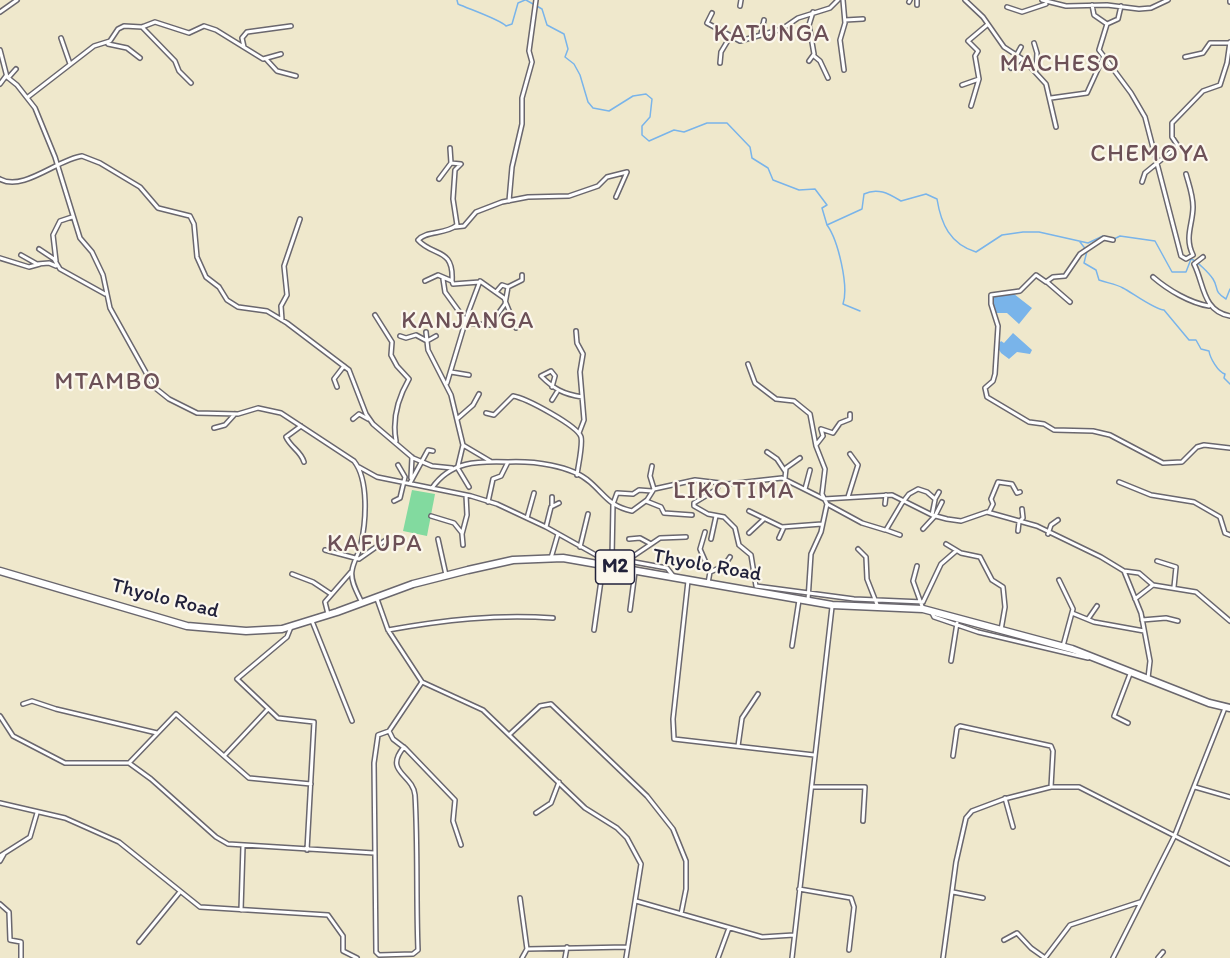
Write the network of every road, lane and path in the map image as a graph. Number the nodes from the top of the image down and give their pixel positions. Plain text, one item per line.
1 (17, 0) edge
2 (741, 0) edge
3 (838, 0) edge
4 (843, 0) edge
5 (917, 0) edge
6 (965, 0) edge
7 (1042, 0) edge
8 (1168, 0) edge
9 (536, 1) edge
10 (1048, 4) junction
11 (917, 5) dead end
12 (1092, 5) junction
13 (740, 6) dead end
14 (1121, 6) junction
15 (1007, 7) dead end
16 (0, 12) edge
17 (813, 12) junction
18 (712, 13) dead end
19 (863, 19) dead end
20 (764, 20) dead end
21 (845, 20) junction
22 (1107, 24) junction
23 (987, 25) junction
24 (291, 26) dead end
25 (142, 27) junction
26 (761, 34) junction
27 (730, 37) junction
28 (60, 38) dead end
29 (1034, 43) dead end
30 (1230, 43) edge
31 (102, 44) junction
32 (244, 47) junction
33 (1021, 47) dead end
34 (0, 50) edge
35 (281, 54) dead end
36 (814, 54) junction
37 (1016, 56) junction
38 (1185, 57) dead end
39 (140, 58) dead end
40 (1021, 58) junction
41 (1103, 58) junction
42 (266, 59) junction
43 (809, 61) dead end
44 (2, 63) edge
45 (720, 63) dead end
46 (70, 64) junction
47 (1011, 68) dead end
48 (16, 69) dead end
49 (844, 70) dead end
50 (1036, 72) junction
51 (296, 76) dead end
52 (7, 77) junction
53 (828, 78) dead end
54 (979, 80) junction
55 (190, 83) dead end
56 (0, 84) edge
57 (962, 85) dead end
58 (28, 98) junction
59 (1051, 98) junction
60 (971, 106) dead end
61 (1056, 128) dead end
62 (450, 148) dead end
63 (452, 163) junction
64 (1156, 164) junction
65 (57, 166) junction
66 (1186, 174) dead end
67 (0, 179) edge
68 (439, 179) dead end
69 (1142, 182) dead end
70 (8, 183) junction
71 (0, 186) edge
72 (616, 197) dead end
73 (509, 201) junction
74 (72, 217) junction
75 (300, 219) dead end
76 (455, 227) junction
77 (1113, 240) dead end
78 (39, 249) dead end
79 (21, 255) dead end
80 (1203, 257) dead end
81 (0, 258) edge
82 (56, 261) junction
83 (40, 264) junction
84 (58, 267) junction
85 (522, 275) dead end
86 (1153, 277) dead end
87 (443, 279) junction
88 (425, 281) dead end
89 (452, 281) junction
90 (480, 282) junction
91 (1047, 282) junction
92 (508, 287) junction
93 (496, 292) junction
94 (105, 294) junction
95 (506, 300) junction
96 (1070, 302) dead end
97 (1211, 306) junction
98 (375, 315) dead end
99 (1230, 316) edge
100 (282, 320) junction
101 (466, 322) junction
102 (516, 328) dead end
103 (576, 331) dead end
104 (426, 332) dead end
105 (400, 336) dead end
106 (436, 336) dead end
107 (427, 341) junction
108 (748, 364) dead end
109 (344, 366) junction
110 (452, 372) junction
111 (469, 375) dead end
112 (447, 383) junction
113 (337, 387) dead end
114 (552, 387) junction
115 (557, 392) junction
116 (479, 394) dead end
117 (582, 397) junction
118 (552, 400) dead end
119 (486, 413) dead end
120 (236, 414) junction
121 (850, 414) dead end
122 (353, 419) dead end
123 (369, 419) junction
124 (457, 419) junction
125 (301, 426) junction
126 (214, 428) dead end
127 (579, 433) junction
128 (396, 441) junction
129 (816, 445) junction
130 (463, 446) junction
131 (1230, 448) edge
132 (433, 451) dead end
133 (767, 452) dead end
134 (850, 454) dead end
135 (412, 457) junction
136 (800, 458) dead end
137 (490, 461) junction
138 (304, 462) dead end
139 (421, 462) junction
140 (508, 462) junction
141 (398, 465) dead end
142 (458, 466) junction
143 (652, 466) dead end
144 (359, 467) junction
145 (452, 468) junction
146 (810, 470) dead end
147 (785, 471) junction
148 (577, 475) junction
149 (411, 478) junction
150 (785, 478) junction
151 (1119, 482) dead end
152 (408, 483) junction
153 (719, 484) junction
154 (432, 488) junction
155 (469, 488) dead end
156 (805, 489) junction
157 (653, 490) junction
158 (939, 492) dead end
159 (1020, 492) dead end
160 (534, 493) dead end
161 (466, 495) junction
162 (886, 495) junction
163 (552, 497) dead end
164 (848, 497) junction
165 (824, 500) junction
166 (904, 500) junction
167 (935, 500) junction
168 (394, 501) dead end
169 (488, 501) junction
170 (646, 501) junction
171 (559, 503) dead end
172 (827, 504) junction
173 (885, 504) dead end
174 (614, 506) junction
175 (551, 507) junction
176 (1022, 509) dead end
177 (749, 511) dead end
178 (989, 512) junction
179 (588, 514) dead end
180 (692, 515) dead end
181 (431, 516) dead end
182 (716, 516) junction
183 (934, 516) junction
184 (526, 518) junction
185 (764, 519) junction
186 (1058, 520) dead end
187 (1021, 521) junction
188 (822, 524) junction
189 (546, 527) junction
190 (784, 527) junction
191 (923, 529) dead end
192 (886, 530) junction
193 (1018, 531) dead end
194 (705, 532) dead end
195 (462, 533) junction
196 (749, 533) dead end
197 (1048, 533) junction
198 (558, 534) junction
199 (900, 535) dead end
200 (1230, 535) edge
201 (686, 537) dead end
202 (779, 538) dead end
203 (438, 539) dead end
204 (629, 539) dead end
205 (711, 539) dead end
206 (386, 540) dead end
207 (651, 544) junction
208 (946, 544) dead end
209 (463, 545) dead end
210 (580, 547) junction
211 (858, 549) dead end
212 (325, 550) dead end
213 (584, 550) junction
214 (956, 551) junction
215 (730, 557) dead end
216 (551, 558) junction
217 (612, 558) junction
218 (357, 559) junction
219 (582, 561) junction
220 (626, 561) junction
221 (1156, 561) dead end
222 (603, 565) junction
223 (917, 567) dead end
224 (635, 570) junction
225 (0, 571) edge
226 (1124, 571) junction
227 (351, 572) junction
228 (710, 572) junction
229 (292, 574) dead end
230 (446, 576) junction
231 (674, 577) junction
232 (688, 579) junction
233 (1059, 580) dead end
234 (708, 583) junction
235 (1153, 585) junction
236 (1174, 587) junction
237 (770, 592) junction
238 (331, 594) junction
239 (796, 596) junction
240 (376, 597) junction
241 (808, 597) junction
242 (1135, 599) junction
243 (362, 603) junction
244 (876, 603) junction
245 (832, 605) junction
246 (923, 606) junction
247 (1097, 606) dead end
248 (630, 610) dead end
249 (1072, 612) junction
250 (329, 615) junction
251 (553, 618) dead end
252 (1088, 619) junction
253 (1142, 620) junction
254 (312, 621) junction
255 (957, 621) junction
256 (1179, 621) dead end
257 (1230, 621) edge
258 (291, 627) junction
259 (388, 630) junction
260 (594, 630) dead end
261 (1000, 630) junction
262 (1144, 632) junction
263 (792, 646) dead end
264 (1063, 646) junction
265 (1092, 656) junction
266 (951, 661) dead end
267 (1130, 672) junction
268 (1148, 679) junction
269 (422, 682) junction
270 (758, 694) dead end
271 (23, 704) dead end
272 (1227, 708) edge
273 (268, 709) junction
274 (0, 716) edge
275 (352, 721) dead end
276 (2, 722) edge
277 (1128, 723) dead end
278 (388, 731) junction
279 (157, 733) junction
280 (510, 734) junction
281 (738, 746) junction
282 (404, 747) junction
283 (814, 755) junction
284 (224, 756) junction
285 (953, 756) dead end
286 (129, 763) junction
287 (559, 782) junction
288 (311, 784) junction
289 (812, 786) junction
290 (1051, 787) junction
291 (1195, 787) junction
292 (1230, 797) edge
293 (1005, 798) junction
294 (0, 803) edge
295 (37, 812) junction
296 (536, 813) dead end
297 (863, 821) dead end
298 (1013, 827) dead end
299 (1174, 837) junction
300 (461, 845) dead end
301 (243, 846) junction
302 (307, 850) junction
303 (374, 853) junction
304 (2, 855) edge
305 (0, 861) edge
306 (1230, 864) edge
307 (799, 889) junction
308 (180, 892) junction
309 (953, 892) junction
310 (520, 898) dead end
311 (983, 898) dead end
312 (636, 901) junction
313 (1142, 902) junction
314 (0, 904) edge
315 (241, 910) junction
316 (681, 914) junction
317 (729, 928) junction
318 (794, 935) junction
319 (1004, 939) dead end
320 (139, 942) dead end
321 (567, 947) junction
322 (628, 947) junction
323 (527, 949) junction
324 (849, 950) dead end
325 (1163, 952) dead end
326 (377, 956) edge
327 (21, 958) edge
328 (357, 958) edge
329 (522, 958) edge
330 (565, 958) edge
331 (626, 958) edge
332 (718, 958) edge
333 (792, 958) edge
334 (943, 958) edge
335 (1045, 958) edge
336 (1113, 958) edge
337 (1158, 958) edge

1 - 16 street
2 - 13 street
3 - 17 street
4 - 21 street
5 - 11 street
6 - 23 street
7 - 10 street
8 - 14 street
9 - 73 street
10 - 12 street
10 - 15 street
12 - 14 street
12 - 22 street
14 - 22 street
17 - 26 street
17 - 36 street
18 - 27 street
19 - 21 street
20 - 26 street
21 - 49 street
22 - 41 street
23 - 37 street
23 - 54 street
24 - 32 street
25 - 31 street
25 - 32 street
25 - 55 street
26 - 27 street
27 - 45 street
28 - 46 street
29 - 50 street
30 - 38 street
30 - 64 street
31 - 39 street
31 - 46 street
32 - 42 street
33 - 37 street
34 - 44 street
35 - 42 street
36 - 43 street
36 - 53 street
37 - 40 street
40 - 47 street
40 - 50 street
41 - 59 street
41 - 64 street
42 - 51 street
44 - 52 street
46 - 58 street
48 - 52 street
50 - 59 street
52 - 56 street
52 - 58 street
54 - 57 street
54 - 60 street
58 - 65 street
59 - 61 street
62 - 63 street
63 - 68 street
63 - 76 street
64 - 66 street
64 - 69 street
65 - 70 street
65 - 74 street
65 - 100 street
67 - 70 street
70 - 71 street
72 - 73 street
73 - 76 street
74 - 82 street
74 - 94 street
75 - 100 street
76 - 89 street
77 - 91 street
78 - 82 street
79 - 83 street
80 - 97 street
81 - 83 street
82 - 84 street
83 - 84 street
84 - 94 street
85 - 92 street
86 - 97 street
87 - 88 street
87 - 89 street
87 - 101 street
89 - 90 street
90 - 93 street
90 - 101 street
91 - 96 street
91 - 131 street
92 - 93 street
92 - 95 street
93 - 95 street
94 - 120 street
95 - 101 street
95 - 102 street
97 - 99 street
98 - 128 street
100 - 109 street
101 - 110 street
103 - 117 street
104 - 107 street
105 - 107 street
106 - 107 street
107 - 112 street
108 - 129 street
109 - 113 street
109 - 123 street
110 - 111 street
110 - 112 street
112 - 124 street
114 - 114 street
114 - 115 street
115 - 117 street
115 - 118 street
116 - 124 street
117 - 127 street
119 - 127 street
120 - 125 street
120 - 126 street
121 - 129 street
122 - 123 street
123 - 128 street
124 - 130 street
125 - 138 street
125 - 144 street
127 - 148 street
128 - 135 street
129 - 165 street
130 - 137 street
130 - 142 street
132 - 139 street
133 - 147 street
134 - 164 street
135 - 139 street
135 - 149 street
136 - 147 street
137 - 140 street
137 - 142 street
139 - 145 street
139 - 149 street
140 - 148 street
140 - 169 street
141 - 152 street
142 - 145 street
142 - 155 street
143 - 157 street
144 - 152 street
144 - 218 street
145 - 154 street
146 - 156 street
147 - 150 street
148 - 174 street
149 - 152 street
150 - 153 street
150 - 156 street
151 - 200 street
152 - 154 street
152 - 168 street
153 - 157 street
153 - 182 street
154 - 161 street
156 - 165 street
157 - 170 street
157 - 174 street
158 - 167 street
159 - 178 street
160 - 184 street
161 - 169 street
161 - 195 street
162 - 164 street
162 - 166 street
162 - 173 street
163 - 175 street
164 - 165 street
165 - 172 street
166 - 167 street
166 - 183 street
166 - 192 street
167 - 183 street
167 - 183 street
169 - 184 street
170 - 174 street
170 - 180 street
171 - 175 street
172 - 188 street
172 - 192 street
174 - 217 street
175 - 189 street
176 - 187 street
177 - 185 street
178 - 183 street
178 - 187 street
179 - 210 street
181 - 195 street
182 - 205 street
182 - 237 street
183 - 191 street
184 - 189 street
185 - 190 street
185 - 196 street
186 - 197 street
187 - 193 street
187 - 197 street
188 - 190 street
188 - 241 street
189 - 198 street
190 - 202 street
192 - 199 street
194 - 228 street
195 - 209 street
197 - 226 street
198 - 210 street
198 - 216 street
201 - 207 street
203 - 230 street
204 - 207 street
206 - 218 street
207 - 220 street
208 - 214 street
210 - 213 street
211 - 244 street
212 - 218 street
213 - 217 street
213 - 219 street
214 - 246 street
214 - 261 street
215 - 228 street
216 - 219 highway, Thyolo Road / M2
216 - 230 highway, Thyolo Road / M2
217 - 220 street
218 - 227 street
219 - 222 highway, Thyolo Road / M2
220 - 231 street
221 - 236 street
222 - 224 highway, Thyolo Road / M2
222 - 260 street
223 - 246 street
224 - 231 highway, Thyolo Road / M2
224 - 248 street
225 - 258 highway, Thyolo Road / M2
226 - 235 street
226 - 242 street
227 - 238 street
227 - 243 street
228 - 234 street
229 - 238 street
230 - 240 highway, Thyolo Road / M2
231 - 232 highway, Thyolo Road / M2
232 - 234 highway, Thyolo Road / M2
232 - 281 street
233 - 249 street
234 - 237 highway, Thyolo Road / M2
235 - 236 street
235 - 242 street
236 - 257 street
237 - 239 highway, Thyolo Road / M2
238 - 250 street
239 - 241 highway, Thyolo Road / M2
239 - 263 street
240 - 243 highway, Thyolo Road / M2
240 - 259 street
241 - 244 street
241 - 245 highway, Thyolo Road / M2
242 - 253 street
243 - 250 highway, Thyolo Road / M2
244 - 245 highway, Thyolo Road / M2
244 - 246 highway, Thyolo Road / M2
245 - 283 street
246 - 255 highway, Thyolo Road / M2
247 - 252 street
249 - 252 street
249 - 264 street
250 - 254 highway, Thyolo Road / M2
251 - 259 street
252 - 262 street
253 - 256 street
253 - 262 street
254 - 258 highway, Thyolo Road / M2
254 - 275 street
255 - 261 highway, Thyolo Road / M2
255 - 265 street
255 - 266 street
258 - 273 street
259 - 269 street
261 - 264 highway, Thyolo Road / M2
262 - 268 street
264 - 265 highway, Thyolo Road / M2
265 - 267 highway, Thyolo Road / M2
267 - 268 highway, Thyolo Road / M2
267 - 277 street
268 - 272 highway, Thyolo Road / M2
269 - 278 street
269 - 280 street
270 - 281 street
271 - 279 street
272 - 291 street
273 - 284 street
273 - 288 street
274 - 276 street
276 - 286 street
278 - 282 street
278 - 303 street
279 - 284 street
279 - 286 street
280 - 287 street
280 - 316 street
281 - 283 street
282 - 300 street
282 - 326 street
283 - 289 street
284 - 288 street
285 - 290 street
286 - 301 street
287 - 296 street
287 - 312 street
288 - 302 street
289 - 297 street
289 - 307 street
290 - 293 street
290 - 299 street
291 - 292 street
291 - 299 street
293 - 298 street
293 - 309 street
294 - 295 street
295 - 304 street
295 - 308 street
299 - 306 street
299 - 313 street
301 - 302 street
301 - 315 street
302 - 303 street
303 - 326 street
304 - 305 street
307 - 318 street
307 - 324 street
308 - 315 street
308 - 320 street
309 - 311 street
309 - 334 street
310 - 323 street
312 - 316 street
312 - 322 street
313 - 335 street
313 - 336 street
314 - 327 street
315 - 328 street
316 - 317 street
317 - 318 street
317 - 332 street
318 - 333 street
319 - 335 street
321 - 322 street
321 - 323 street
321 - 330 street
322 - 331 street
323 - 329 street
325 - 337 street

